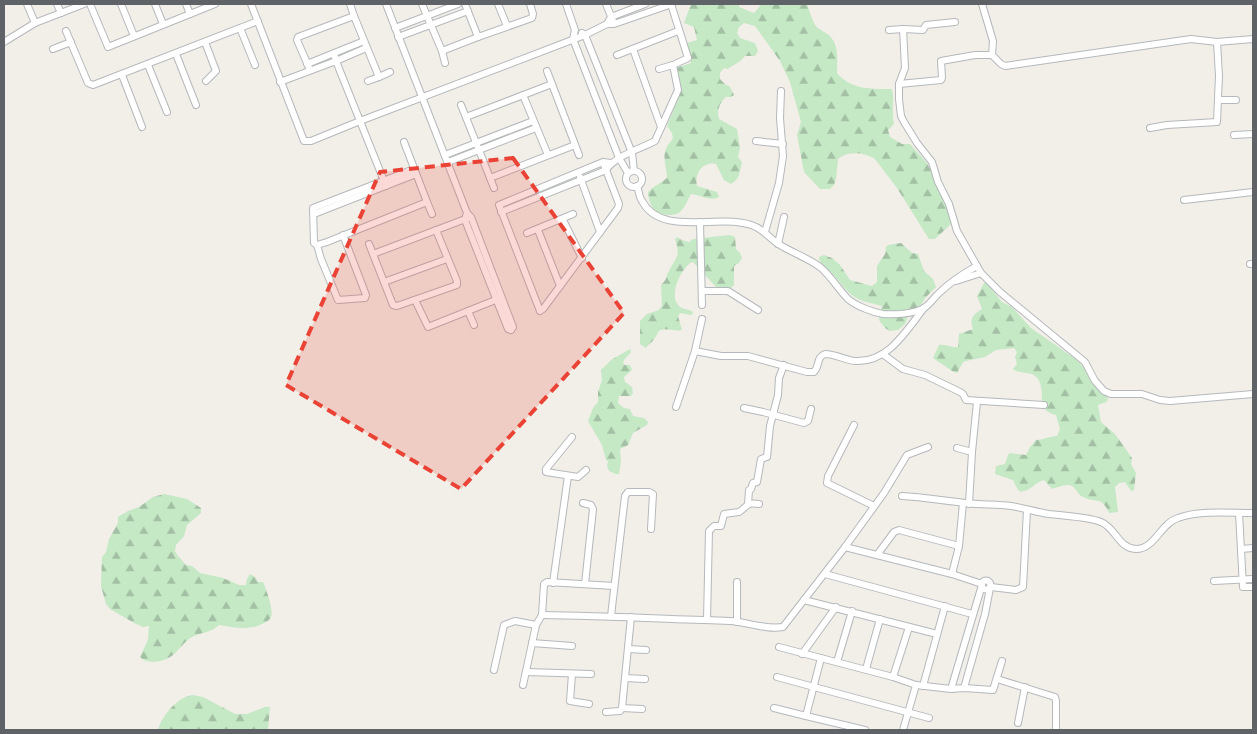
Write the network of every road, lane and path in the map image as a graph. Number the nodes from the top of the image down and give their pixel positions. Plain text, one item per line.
1 (27, 4) edge
2 (58, 4) edge
3 (84, 4) edge
4 (90, 4) edge
5 (121, 4) edge
6 (155, 4) edge
7 (186, 4) edge
8 (215, 4) edge
9 (252, 4) edge
10 (350, 4) edge
11 (386, 4) edge
12 (422, 4) edge
13 (458, 4) edge
14 (465, 4) edge
15 (498, 4) edge
16 (530, 4) edge
17 (566, 4) edge
18 (606, 4) edge
19 (645, 4) edge
20 (671, 4) edge
21 (982, 4) edge
22 (468, 11) junction
23 (61, 13) junction
24 (190, 14) junction
25 (354, 16) junction
26 (427, 16) junction
27 (611, 17) junction
28 (258, 21) junction
29 (955, 22) dead end
30 (35, 23) junction
31 (163, 24) junction
32 (611, 24) junction
33 (430, 25) junction
34 (507, 26) junction
35 (240, 28) junction
36 (395, 28) junction
37 (66, 30) dead end
38 (575, 30) junction
39 (889, 30) dead end
40 (903, 30) junction
41 (678, 31) junction
42 (585, 35) junction
43 (134, 36) junction
44 (398, 37) junction
45 (478, 37) junction
46 (573, 39) junction
47 (1253, 39) edge
48 (4, 42) edge
49 (71, 42) junction
50 (205, 42) junction
51 (1217, 42) junction
52 (365, 44) junction
53 (53, 49) dead end
54 (633, 49) junction
55 (442, 51) junction
56 (334, 53) junction
57 (176, 54) junction
58 (617, 55) dead end
59 (992, 55) junction
60 (336, 60) junction
61 (445, 63) dead end
62 (148, 65) junction
63 (255, 65) dead end
64 (673, 65) junction
65 (309, 67) junction
66 (659, 69) dead end
67 (547, 71) dead end
68 (390, 72) dead end
69 (122, 75) junction
70 (379, 77) junction
71 (206, 81) dead end
72 (368, 81) dead end
73 (280, 82) junction
74 (552, 84) junction
75 (899, 84) junction
76 (781, 91) dead end
77 (523, 94) junction
78 (421, 97) junction
79 (1218, 98) junction
80 (1236, 100) dead end
81 (196, 105) dead end
82 (461, 105) dead end
83 (167, 112) dead end
84 (466, 117) junction
85 (360, 121) junction
86 (533, 121) junction
87 (142, 127) dead end
88 (660, 127) junction
89 (536, 128) junction
90 (1150, 128) dead end
91 (1253, 134) edge
92 (1234, 135) dead end
93 (756, 141) dead end
94 (404, 142) dead end
95 (476, 143) junction
96 (783, 144) junction
97 (575, 145) junction
98 (479, 150) junction
99 (632, 153) junction
100 (444, 154) junction
101 (548, 155) junction
102 (579, 156) dead end
103 (619, 158) junction
104 (448, 162) junction
105 (603, 162) junction
106 (611, 163) junction
107 (606, 170) junction
108 (415, 171) junction
109 (631, 172) junction
110 (580, 176) junction
111 (490, 178) junction
112 (385, 183) junction
113 (637, 186) junction
114 (494, 188) dead end
115 (1253, 192) edge
116 (1184, 200) dead end
117 (427, 202) junction
118 (432, 214) dead end
119 (573, 214) dead end
120 (467, 216) junction
121 (784, 218) dead end
122 (563, 220) junction
123 (700, 222) junction
124 (436, 230) junction
125 (538, 230) junction
126 (600, 232) junction
127 (765, 232) junction
128 (527, 233) dead end
129 (343, 235) junction
130 (369, 244) dead end
131 (778, 244) junction
132 (317, 245) junction
133 (373, 254) junction
134 (447, 258) junction
135 (582, 258) junction
136 (977, 266) junction
137 (972, 272) junction
138 (981, 273) junction
139 (384, 282) junction
140 (560, 286) junction
141 (703, 291) junction
142 (415, 300) junction
143 (702, 305) dead end
144 (925, 308) junction
145 (758, 310) dead end
146 (468, 312) junction
147 (702, 319) dead end
148 (474, 325) dead end
149 (695, 351) junction
150 (884, 355) junction
151 (784, 365) junction
152 (1253, 394) edge
153 (977, 402) junction
154 (1044, 405) dead end
155 (676, 407) dead end
156 (744, 408) dead end
157 (811, 409) dead end
158 (774, 414) junction
159 (854, 425) dead end
160 (572, 437) dead end
161 (928, 447) dead end
162 (957, 448) dead end
163 (972, 452) junction
164 (586, 470) dead end
165 (568, 476) junction
166 (902, 496) dead end
167 (583, 503) dead end
168 (966, 503) junction
169 (748, 504) junction
170 (759, 504) dead end
171 (874, 506) junction
172 (1027, 510) junction
173 (1239, 513) junction
174 (1253, 513) edge
175 (651, 529) dead end
176 (959, 546) junction
177 (845, 547) junction
178 (1253, 548) edge
179 (1241, 549) junction
180 (877, 555) junction
181 (825, 574) junction
182 (952, 574) junction
183 (1243, 580) junction
184 (1253, 580) edge
185 (1214, 581) dead end
186 (553, 582) junction
187 (737, 582) dead end
188 (585, 584) junction
189 (982, 585) junction
190 (614, 586) junction
191 (990, 587) junction
192 (1253, 587) edge
193 (804, 600) junction
194 (945, 606) junction
195 (836, 607) junction
196 (852, 612) junction
197 (972, 614) junction
198 (542, 615) junction
199 (611, 616) junction
200 (631, 617) junction
201 (880, 619) junction
202 (707, 620) junction
203 (737, 622) junction
204 (536, 624) junction
205 (909, 626) junction
206 (936, 634) junction
207 (532, 643) junction
208 (572, 646) dead end
209 (779, 647) dead end
210 (628, 649) junction
211 (646, 650) dead end
212 (802, 654) junction
213 (821, 658) junction
214 (1002, 661) dead end
215 (837, 662) junction
216 (866, 669) junction
217 (494, 670) dead end
218 (526, 672) junction
219 (572, 674) junction
220 (592, 674) dead end
221 (777, 677) dead end
222 (893, 677) junction
223 (625, 678) junction
224 (645, 679) dead end
225 (997, 679) junction
226 (523, 685) dead end
227 (920, 685) junction
228 (813, 686) junction
229 (1026, 687) junction
230 (964, 688) junction
231 (951, 689) junction
232 (589, 704) dead end
233 (622, 708) junction
234 (642, 708) dead end
235 (774, 708) dead end
236 (606, 712) dead end
237 (908, 712) junction
238 (806, 716) junction
239 (929, 718) dead end
240 (1018, 723) dead end
241 (865, 730) edge
242 (903, 730) edge
243 (1056, 730) edge

1 - 30 street
2 - 23 street
3 - 23 street
4 - 43 street
5 - 43 street
6 - 31 street
7 - 24 street
8 - 24 street
9 - 28 street
10 - 25 street
11 - 36 street
12 - 26 street
13 - 26 street
14 - 22 street
15 - 34 street
16 - 34 street
17 - 38 street
18 - 27 street
19 - 27 street
20 - 32 street
20 - 41 street
21 - 59 street
22 - 33 street
22 - 45 street
23 - 30 street
24 - 31 street
25 - 52 street
25 - 65 street
26 - 33 street
26 - 36 street
27 - 32 street
28 - 35 street
28 - 73 street
29 - 40 street
30 - 48 street
31 - 43 street
32 - 42 street
33 - 44 street
33 - 55 street
34 - 45 street
35 - 50 street
35 - 63 street
36 - 44 street
37 - 49 street
38 - 42 street
38 - 46 street
39 - 40 street
40 - 75 street
41 - 54 street
41 - 64 street
42 - 46 street
42 - 99 street
44 - 78 street
45 - 55 street
46 - 78 street
46 - 103 street
47 - 51 street
49 - 53 street
49 - 69 street
50 - 57 street
50 - 71 street
51 - 59 street
51 - 79 street
52 - 56 street
52 - 60 street
52 - 70 street
54 - 58 street
54 - 88 street
55 - 61 street
56 - 60 street
56 - 65 street
57 - 62 street
57 - 81 street
59 - 75 street
60 - 65 street
60 - 85 street
62 - 69 street
62 - 83 street
64 - 66 street
64 - 88 street
65 - 73 street
67 - 74 street
68 - 70 street
69 - 87 street
70 - 72 street
73 - 85 street
74 - 77 street
74 - 97 street
75 - 136 street
76 - 96 street
77 - 84 street
77 - 86 street
78 - 85 street
78 - 100 street
79 - 80 street
79 - 90 street
82 - 84 street
84 - 95 street
85 - 112 street
86 - 89 street
86 - 95 street
88 - 99 street
89 - 98 street
89 - 101 street
91 - 92 street
93 - 96 street
94 - 108 street
95 - 98 street
95 - 100 street
96 - 127 street
97 - 101 street
97 - 102 street
98 - 104 street
98 - 111 street
99 - 103 street
99 - 109 street
100 - 104 street
101 - 111 street
103 - 106 street
103 - 109 street
104 - 120 street
105 - 106 street
105 - 107 street
105 - 110 street
106 - 107 street
107 - 110 street
107 - 126 street
108 - 112 street
108 - 117 street
109 - 113 street
109 - 113 street
110 - 126 street
110 - 140 street
111 - 114 street
112 - 132 street
113 - 123 street
115 - 116 street
117 - 118 street
117 - 129 street
119 - 122 street
120 - 124 street
120 - 146 street
121 - 131 street
122 - 125 street
122 - 135 street
123 - 127 street
123 - 141 street
124 - 133 street
124 - 134 street
125 - 128 street
125 - 140 street
126 - 135 street
127 - 131 street
129 - 132 street
129 - 132 street
130 - 133 street
131 - 144 street
133 - 139 street
134 - 139 street
134 - 142 street
135 - 140 street
136 - 137 street
136 - 138 street
137 - 138 street
137 - 144 street
138 - 152 street
139 - 142 street
141 - 143 street
141 - 145 street
142 - 146 street
144 - 150 street
146 - 148 street
147 - 149 street
149 - 151 street
149 - 155 street
150 - 151 street
150 - 153 street
151 - 158 street
153 - 154 street
153 - 163 street
156 - 158 street
157 - 158 street
158 - 169 street
159 - 171 street
160 - 165 street
161 - 171 street
162 - 163 street
163 - 168 street
164 - 165 street
165 - 186 street
166 - 168 street
167 - 188 street
168 - 172 street
168 - 176 street
169 - 170 street
169 - 202 street
171 - 177 street
172 - 173 street
172 - 191 street
173 - 174 street
173 - 179 street
175 - 190 street
176 - 180 street
176 - 182 street
177 - 180 street
177 - 181 street
178 - 179 street
179 - 183 street
180 - 182 street
181 - 193 street
181 - 194 street
182 - 189 street
183 - 184 street
183 - 185 street
183 - 192 street
186 - 188 street
186 - 198 street
187 - 203 street
188 - 190 street
189 - 191 street
189 - 197 street
190 - 199 street
191 - 230 street
193 - 195 street
193 - 203 street
194 - 197 street
194 - 206 street
195 - 196 street
195 - 212 street
196 - 201 street
196 - 215 street
197 - 231 street
198 - 199 street
198 - 204 street
199 - 200 street
200 - 202 street
200 - 210 street
201 - 205 street
201 - 216 street
202 - 203 street
204 - 207 street
204 - 217 street
205 - 206 street
205 - 222 street
206 - 227 street
207 - 208 street
207 - 218 street
209 - 212 street
210 - 211 street
210 - 223 street
212 - 213 street
213 - 215 street
213 - 228 street
214 - 225 street
215 - 216 street
216 - 222 street
218 - 219 street
218 - 226 street
219 - 220 street
219 - 232 street
221 - 228 street
222 - 227 street
223 - 224 street
223 - 233 street
225 - 229 street
225 - 230 street
227 - 231 street
227 - 237 street
228 - 237 street
228 - 238 street
229 - 240 street
229 - 243 street
230 - 231 street
233 - 234 street
233 - 236 street
235 - 238 street
237 - 239 street
237 - 242 street
238 - 241 street

